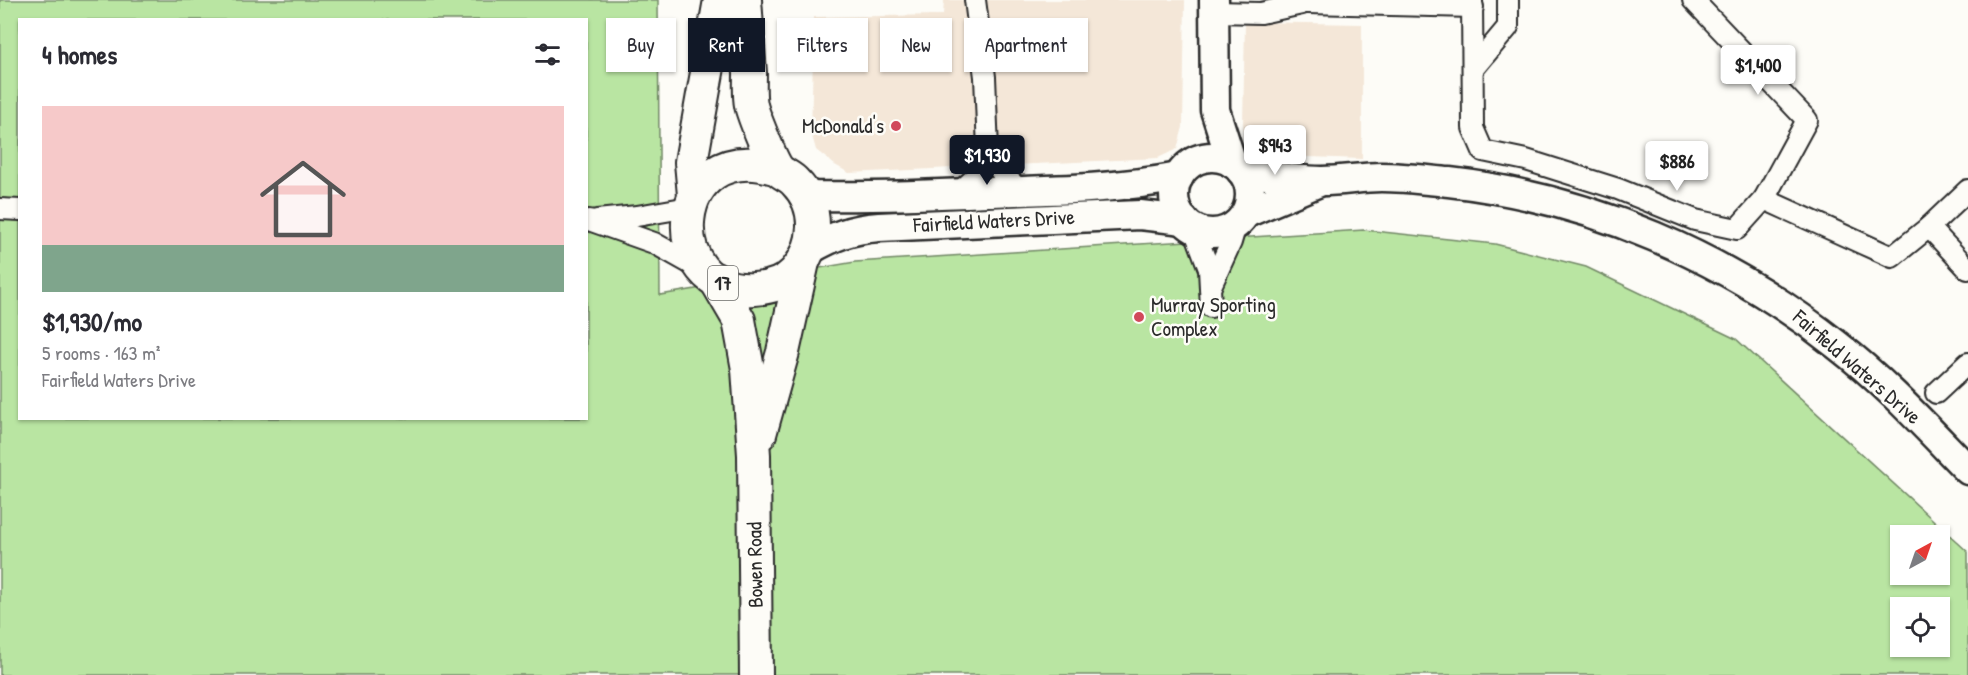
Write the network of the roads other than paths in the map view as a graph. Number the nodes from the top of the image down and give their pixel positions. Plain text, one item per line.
1 (720, 0) edge
2 (746, 0) edge
3 (975, 0) edge
4 (1286, 0) edge
5 (1508, 0) edge
6 (1694, 0) edge
7 (1308, 3) junction
8 (1472, 3) edge
9 (1214, 6) edge
10 (1473, 69) junction
11 (1215, 110) junction
12 (988, 150) junction
13 (1237, 167) junction
14 (778, 169) junction
15 (1187, 169) junction
16 (1321, 182) junction
17 (1968, 190) edge
18 (1023, 192) junction
19 (957, 194) junction
20 (806, 196) junction
21 (1764, 199) junction
22 (692, 201) junction
23 (0, 209) edge
24 (18, 210) edge
25 (1241, 219) junction
26 (588, 220) edge
27 (1189, 224) junction
28 (1929, 227) junction
29 (806, 256) junction
30 (1968, 269) edge
31 (710, 275) junction
32 (1211, 286) junction
33 (1211, 307) dead end
34 (1968, 363) edge
35 (1936, 393) dead end
36 (754, 456) junction
37 (1968, 470) edge
38 (756, 675) edge

1 - 22 main road, Bowen Road / 17
2 - 14 main road
3 - 12 street
4 - 7 street
5 - 10 street
6 - 21 street
7 - 8 street
7 - 9 street
8 - 10 street
9 - 11 street
10 - 21 street
11 - 13 street
11 - 15 street
12 - 18 street
12 - 19 street
13 - 15 street
13 - 16 street, Fairfield Waters Drive
13 - 25 street
14 - 20 main road
14 - 22 main road
15 - 18 street, Fairfield Waters Drive
15 - 27 street
16 - 25 street, Fairfield Waters Drive
16 - 37 street, Fairfield Waters Drive
17 - 28 street
18 - 19 street, Fairfield Waters Drive
19 - 20 street, Fairfield Waters Drive
20 - 29 main road, Bowen Road / 17
21 - 28 street
22 - 26 street
22 - 31 main road, Bowen Road / 17
23 - 24 street
25 - 27 street
25 - 32 street
26 - 31 street
27 - 29 street, Fairfield Waters Drive
27 - 32 street
28 - 30 street
29 - 31 main road, 17
29 - 36 main road, Bowen Road / 17
31 - 36 main road, Bowen Road / 17
32 - 33 street
34 - 35 street
36 - 38 main road, Bowen Road / 17

